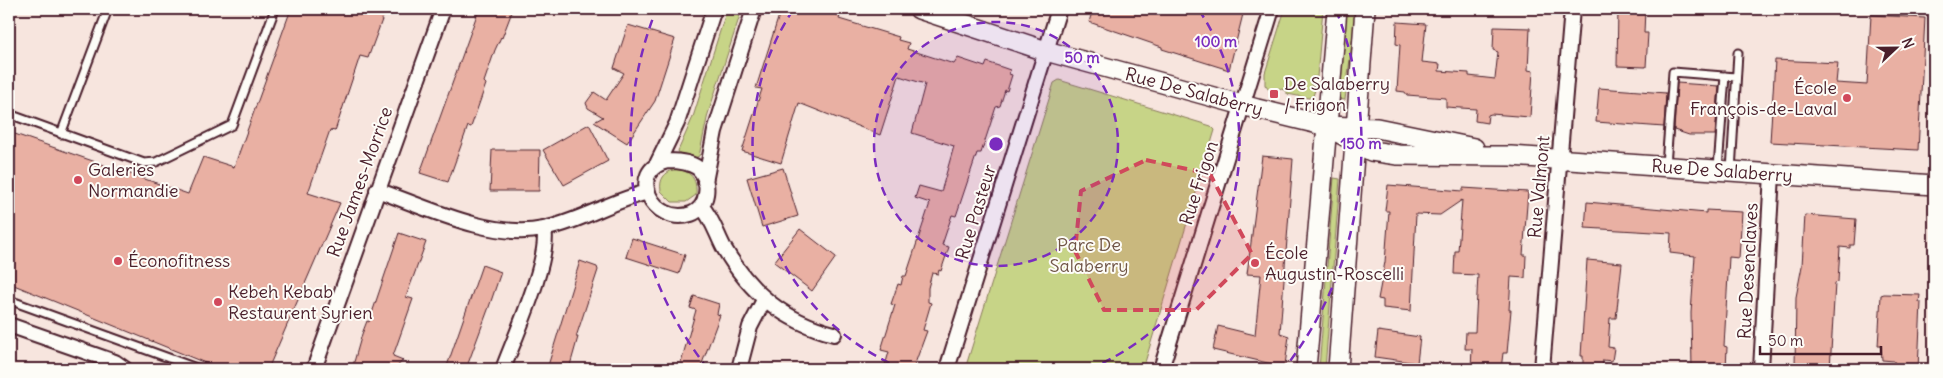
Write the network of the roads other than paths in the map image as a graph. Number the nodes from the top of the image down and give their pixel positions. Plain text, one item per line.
1 (108, 9) edge
2 (275, 9) edge
3 (443, 9) edge
4 (714, 9) edge
5 (754, 9) edge
6 (919, 9) edge
7 (1059, 9) edge
8 (1272, 9) edge
9 (1337, 9) edge
10 (1364, 9) edge
11 (1572, 9) edge
12 (1046, 51) junction
13 (1738, 53) dead end
14 (1725, 76) junction
15 (1736, 77) junction
16 (1243, 105) junction
17 (9, 114) edge
18 (1327, 126) junction
19 (61, 134) junction
20 (1355, 134) junction
21 (1559, 160) junction
22 (657, 164) junction
23 (1666, 168) junction
24 (1724, 171) junction
25 (1772, 174) junction
26 (705, 182) junction
27 (1934, 185) edge
28 (377, 190) junction
29 (648, 192) junction
30 (702, 207) junction
31 (544, 229) junction
32 (9, 300) edge
33 (764, 300) junction
34 (9, 324) edge
35 (834, 334) dead end
36 (125, 369) edge
37 (199, 369) edge
38 (314, 369) edge
39 (503, 369) edge
40 (739, 369) edge
41 (947, 369) edge
42 (1161, 369) edge
43 (1306, 369) edge
44 (1338, 369) edge
45 (1542, 369) edge
46 (1761, 369) edge

1 - 19 lane
2 - 19 lane
3 - 28 street, Rue James-Morrice
4 - 22 street
5 - 26 street
6 - 12 main road, Rue De Salaberry
7 - 12 street, Rue Pasteur
8 - 16 street, Rue Frigon
9 - 18 main road
10 - 20 main road
11 - 21 street, Rue Valmont
12 - 16 main road, Rue De Salaberry
12 - 41 street, Rue Pasteur
13 - 15 lane
14 - 15 lane
14 - 23 lane
14 - 24 lane
15 - 24 lane
16 - 18 main road, Rue De Salaberry
16 - 42 street, Rue Frigon
17 - 19 lane
18 - 20 main road, Rue De Salaberry
18 - 43 main road
20 - 21 main road, Rue De Salaberry
20 - 44 main road
21 - 23 main road, Rue De Salaberry
21 - 45 street, Rue Valmont
22 - 26 street
22 - 29 street
23 - 24 main road, Rue De Salaberry
24 - 25 main road, Rue De Salaberry
25 - 27 main road, Rue De Salaberry
25 - 46 street, Rue Desenclaves
26 - 30 street
28 - 31 street
28 - 38 street, Rue James-Morrice
29 - 30 street
29 - 31 street
30 - 33 street
31 - 39 street
32 - 37 lane
33 - 35 street
33 - 40 street
34 - 36 street

